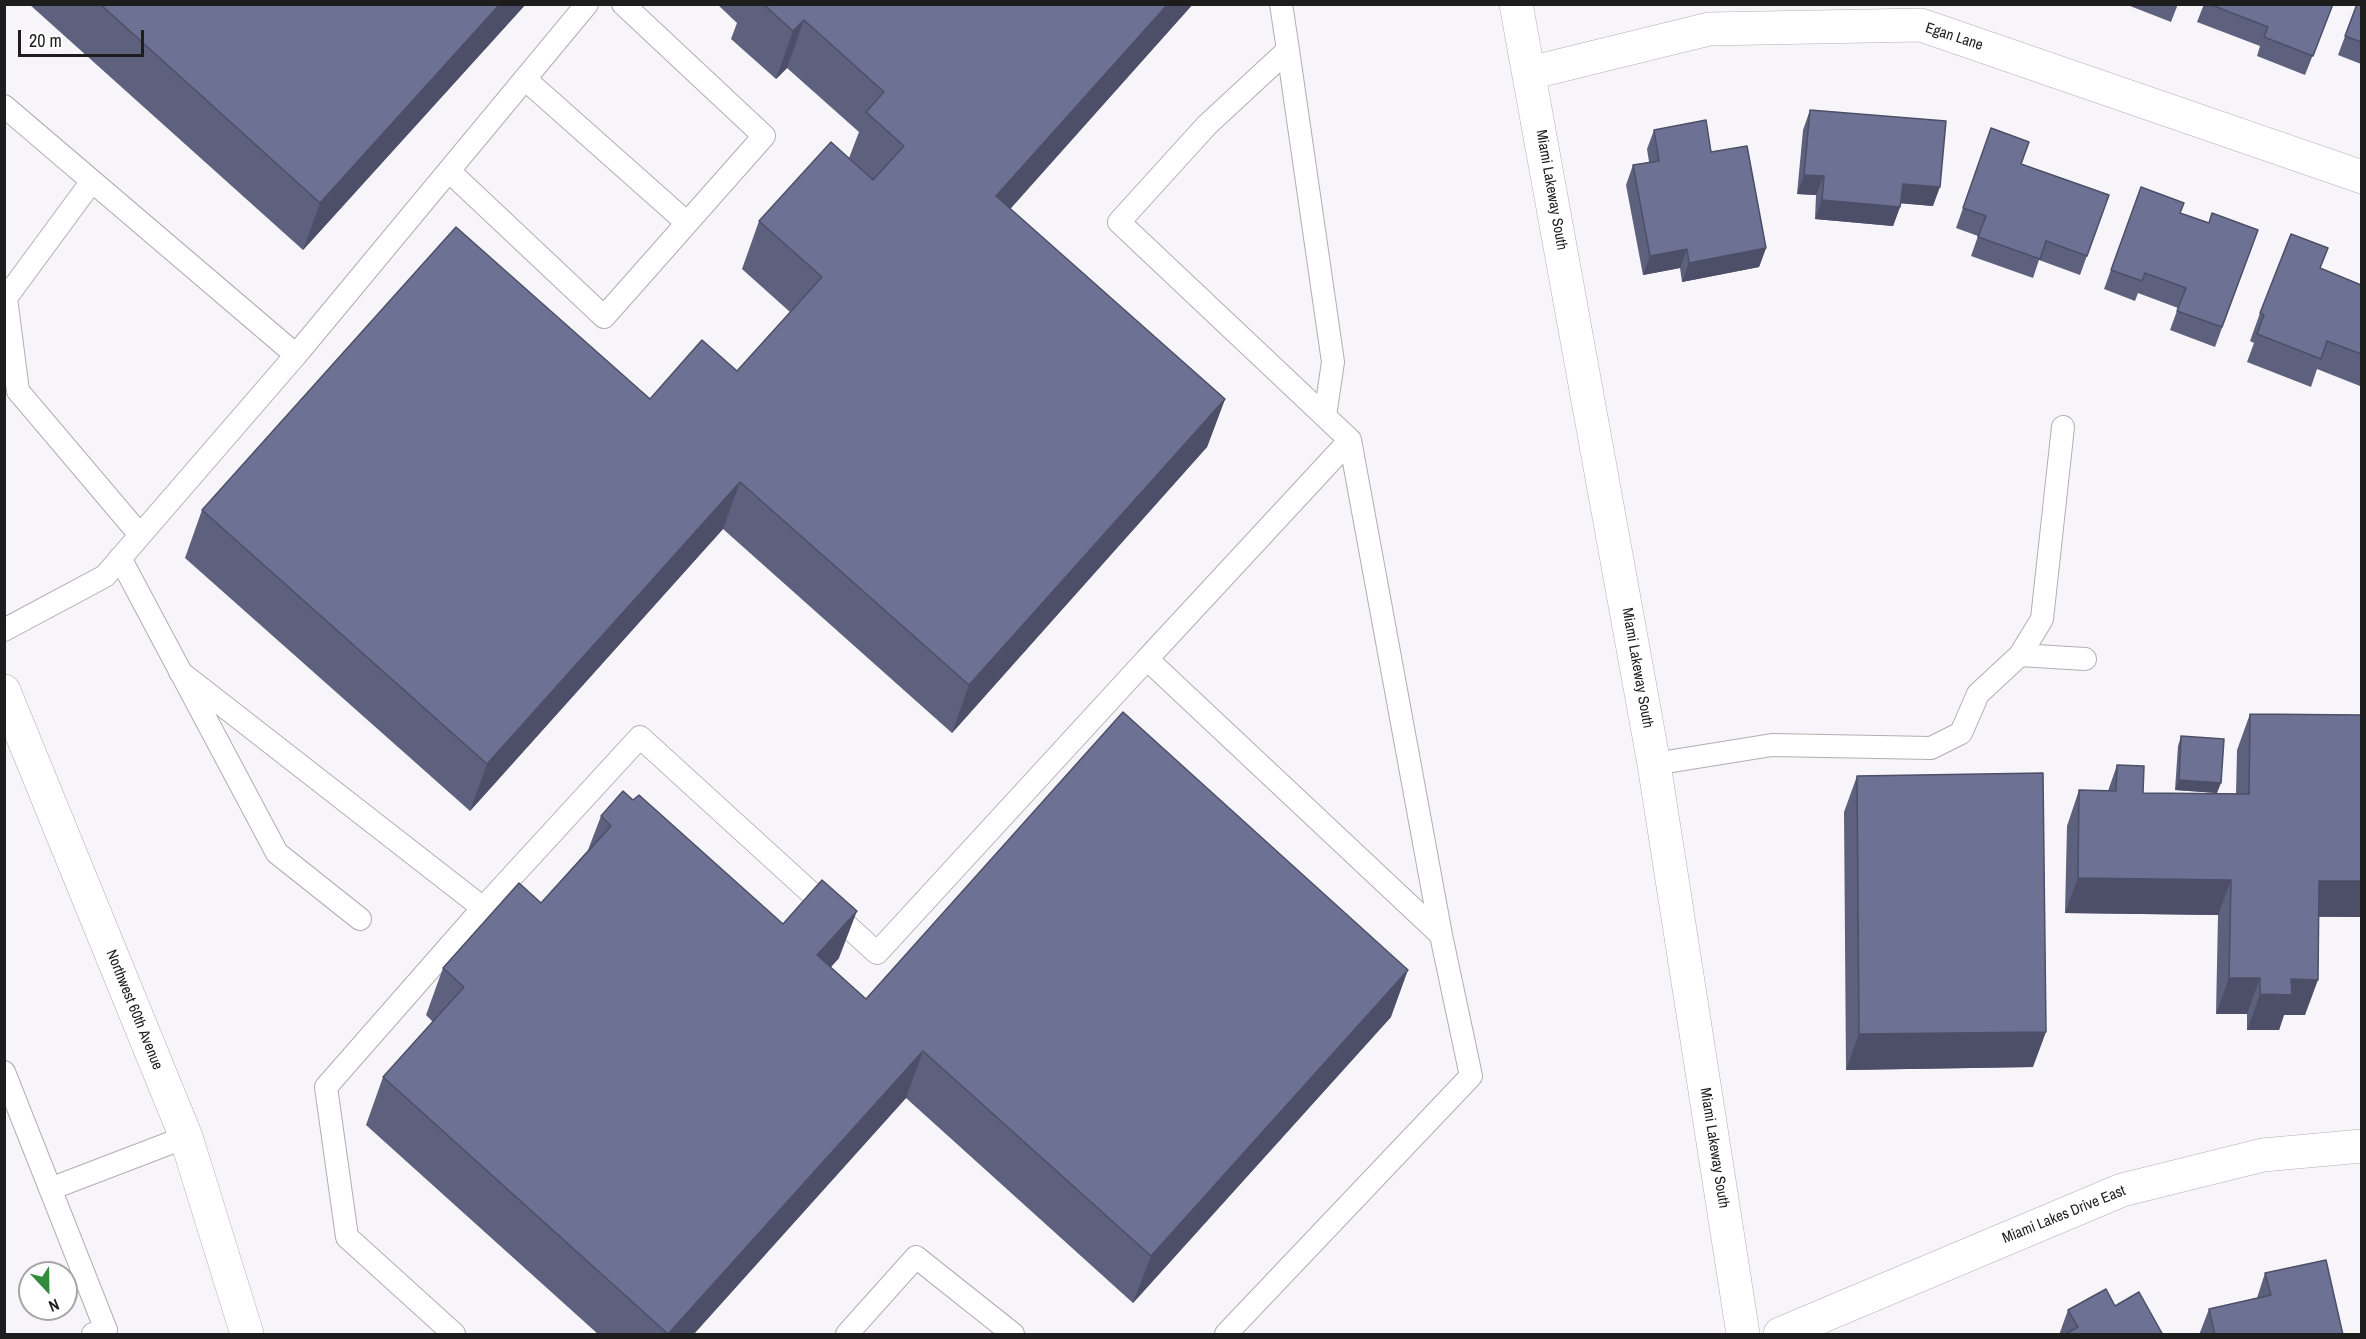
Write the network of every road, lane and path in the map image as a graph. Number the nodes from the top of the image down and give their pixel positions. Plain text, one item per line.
1 (587, 4) edge
2 (623, 4) edge
3 (1281, 4) edge
4 (1516, 4) edge
5 (1288, 50) junction
6 (1530, 74) junction
7 (525, 79) junction
8 (4, 106) edge
9 (449, 171) junction
10 (2361, 177) edge
11 (92, 181) junction
12 (686, 222) junction
13 (296, 355) junction
14 (1325, 416) junction
15 (2063, 427) dead end
16 (1350, 440) junction
17 (140, 536) junction
18 (120, 558) junction
19 (4, 630) edge
20 (2020, 655) junction
21 (1148, 659) junction
22 (2085, 659) dead end
23 (180, 672) junction
24 (4, 691) edge
25 (1654, 764) junction
26 (483, 908) junction
27 (360, 919) dead end
28 (1441, 935) junction
29 (4, 1072) edge
30 (186, 1137) junction
31 (2361, 1146) edge
32 (50, 1189) junction
33 (93, 1335) edge
34 (247, 1335) edge
35 (454, 1335) edge
36 (847, 1335) edge
37 (1013, 1335) edge
38 (1226, 1335) edge
39 (1743, 1335) edge
40 (1780, 1335) edge

1 - 7 lane
2 - 12 lane
3 - 5 lane
4 - 6 street, Miami Lakeway South
5 - 14 lane
5 - 14 lane
6 - 10 street, Egan Lane
6 - 25 street, Miami Lakeway South
7 - 9 lane
7 - 12 lane
8 - 11 lane
9 - 12 lane
9 - 13 lane
11 - 13 lane
11 - 17 lane
13 - 17 lane
14 - 16 lane
15 - 20 lane
16 - 21 lane
16 - 28 lane
17 - 18 lane
18 - 19 lane
18 - 23 lane
20 - 22 lane
20 - 25 lane
21 - 26 lane
21 - 28 lane
23 - 26 lane
23 - 27 lane
24 - 30 street, Northwest 60th Avenue
25 - 39 street, Miami Lakeway South
26 - 35 lane
28 - 38 lane
29 - 32 lane
30 - 32 lane
30 - 34 street, Northwest 60th Avenue
31 - 40 street, Miami Lakes Drive East
32 - 33 lane
36 - 37 lane

